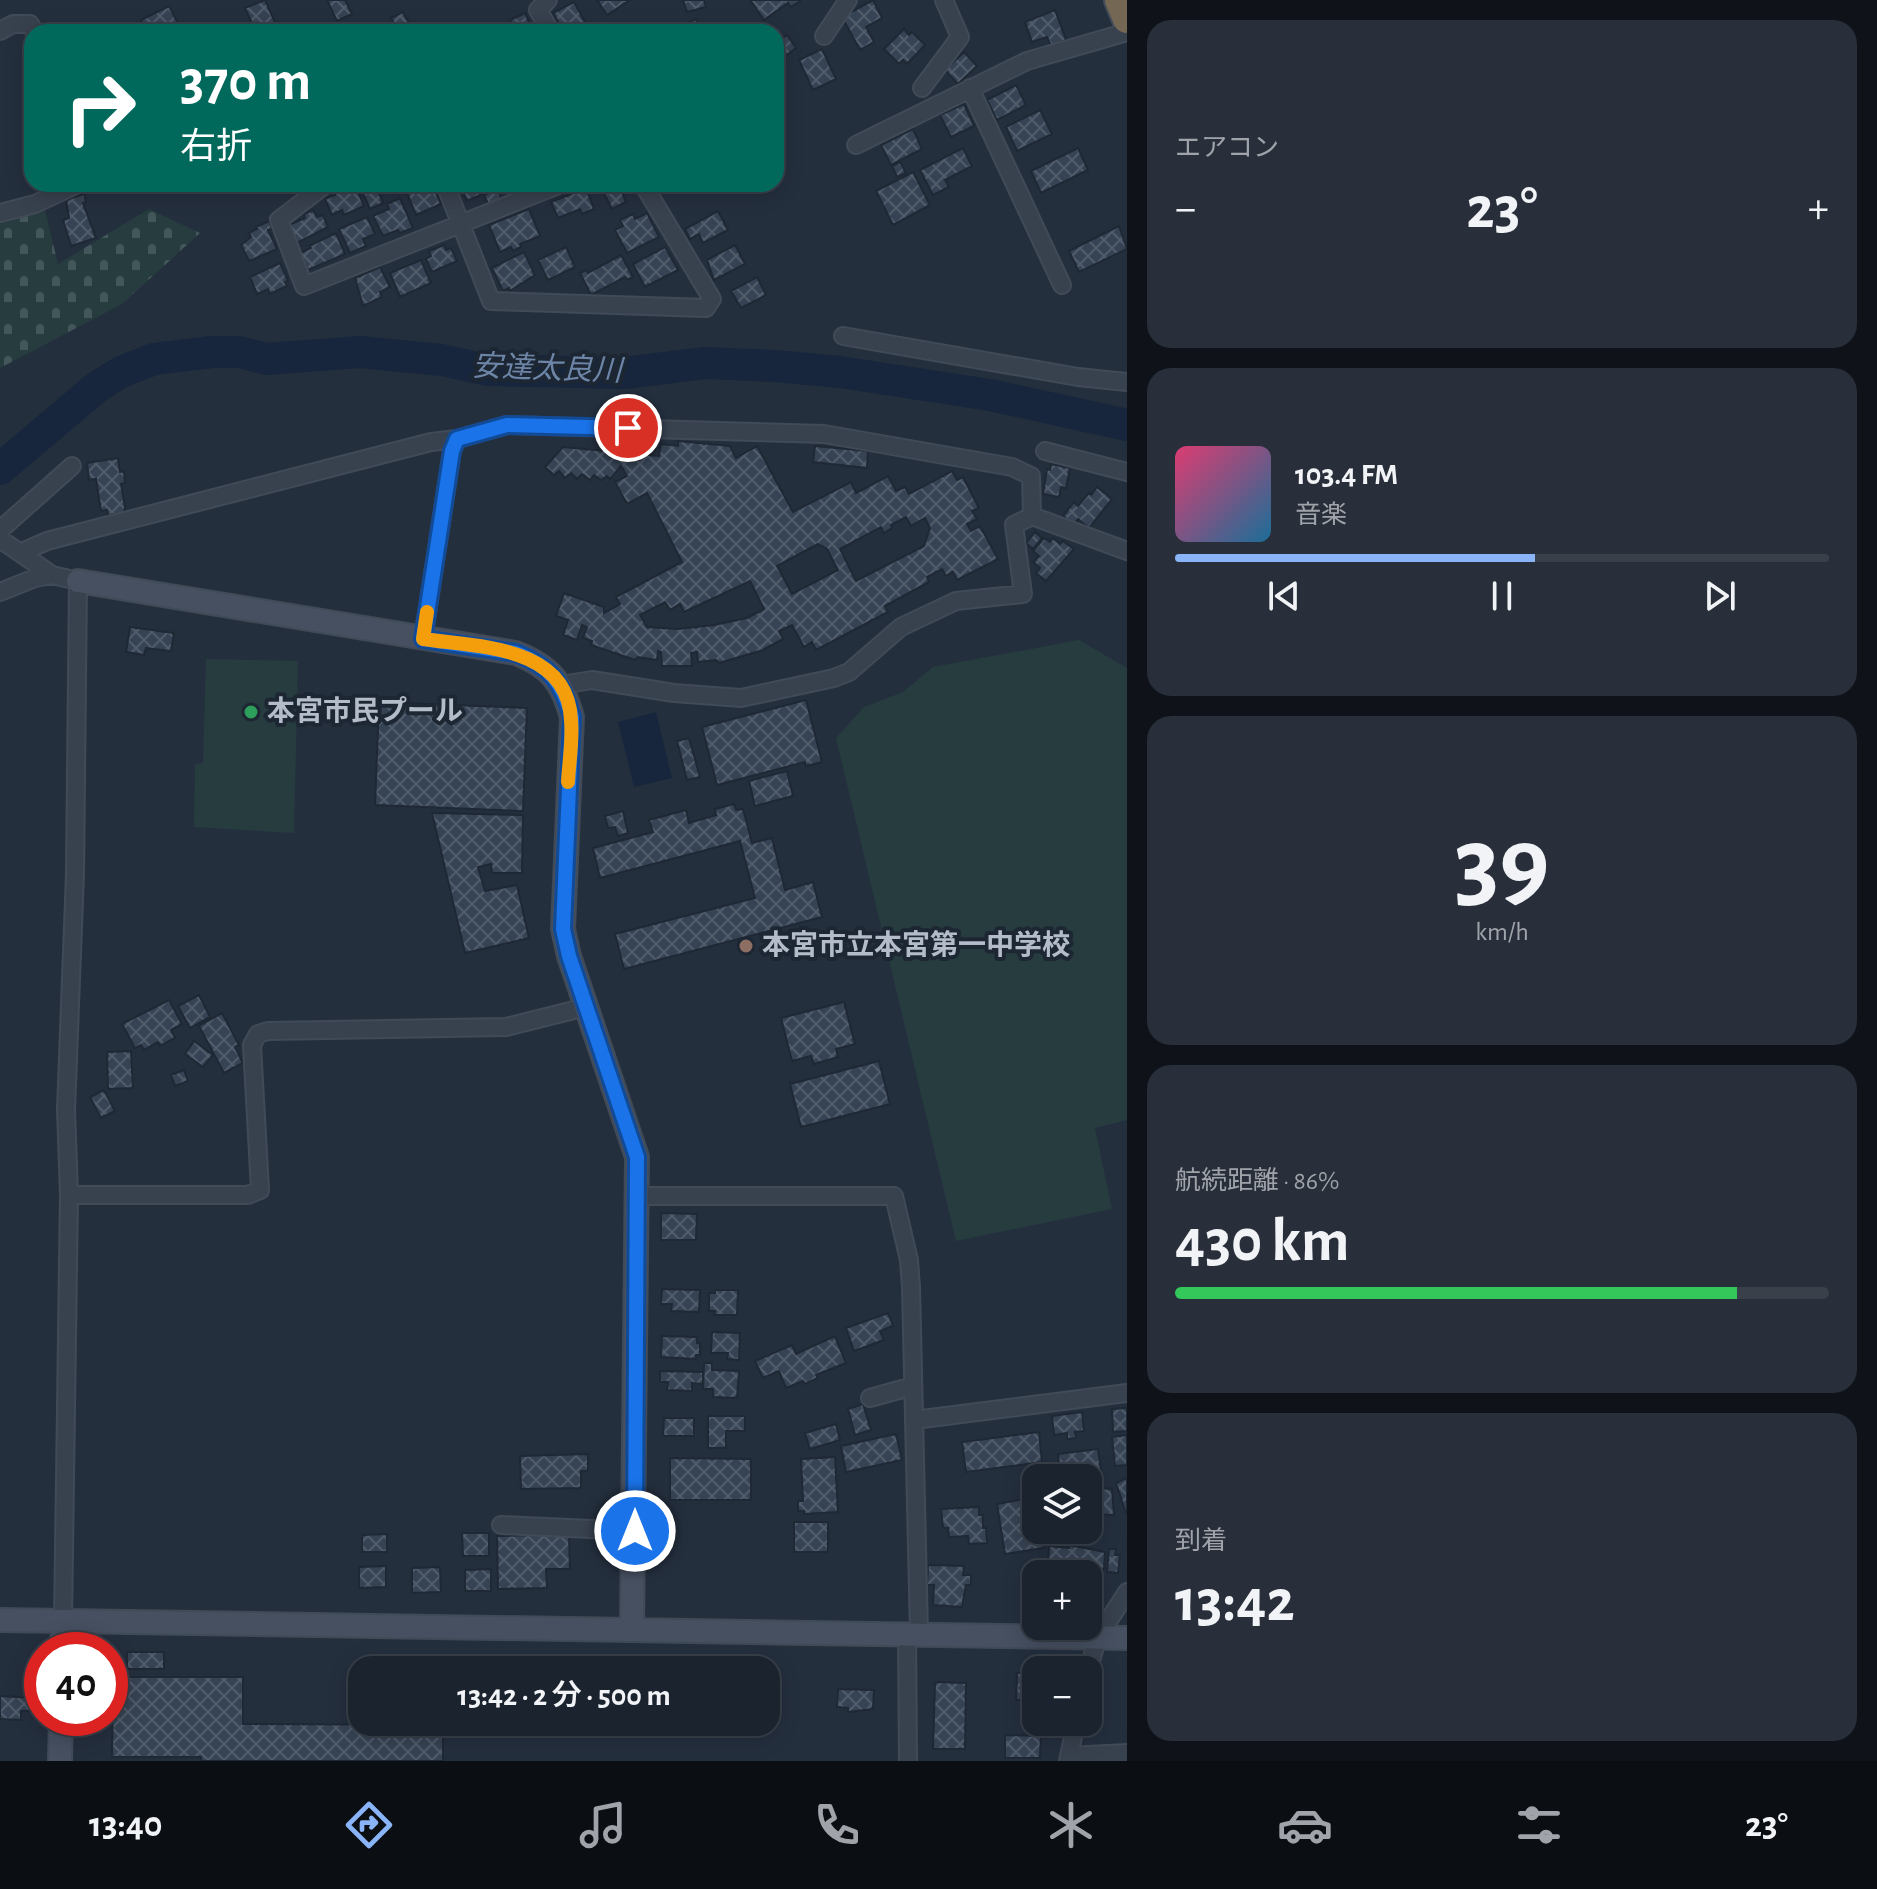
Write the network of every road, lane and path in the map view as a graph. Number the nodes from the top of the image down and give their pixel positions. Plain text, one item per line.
1 (548, 0) edge
2 (848, 0) edge
3 (944, 0) edge
4 (1119, 0) edge
5 (1127, 19) edge
6 (24, 24) edge
7 (546, 24) edge
8 (0, 31) edge
9 (1127, 32) edge
10 (824, 36) dead end
11 (922, 88) dead end
12 (970, 88) junction
13 (856, 145) dead end
14 (61, 192) edge
15 (316, 192) edge
16 (448, 192) edge
17 (540, 192) edge
18 (648, 192) edge
19 (0, 213) edge
20 (461, 223) junction
21 (1062, 285) dead end
22 (843, 336) dead end
23 (1127, 382) edge
24 (457, 439) junction
25 (1045, 451) dead end
26 (72, 466) dead end
27 (1127, 472) edge
28 (1032, 516) junction
29 (0, 530) edge
30 (0, 539) edge
31 (1127, 551) edge
32 (20, 553) junction
33 (52, 575) junction
34 (78, 581) junction
35 (0, 592) edge
36 (423, 639) junction
37 (561, 685) junction
38 (586, 1007) junction
39 (69, 1195) junction
40 (637, 1196) junction
41 (913, 1386) junction
42 (1127, 1393) edge
43 (870, 1398) dead end
44 (914, 1420) junction
45 (501, 1525) dead end
46 (635, 1531) junction
47 (1127, 1592) edge
48 (0, 1620) edge
49 (63, 1621) junction
50 (632, 1628) junction
51 (1102, 1631) edge
52 (63, 1632) edge
53 (913, 1633) junction
54 (1022, 1635) edge
55 (1102, 1637) edge
56 (1127, 1638) edge
57 (61, 1736) edge
58 (1073, 1736) edge
59 (1127, 1753) edge
60 (1069, 1759) edge
61 (60, 1761) edge
62 (908, 1761) edge

1 - 7 street
2 - 10 street
3 - 11 street
4 - 5 highway
6 - 8 street
9 - 12 street
12 - 13 street
12 - 21 street
14 - 19 street
15 - 20 street
16 - 20 street
17 - 20 street
18 - 20 street
22 - 23 street
24 - 28 street
24 - 32 street
24 - 36 street
25 - 27 street
26 - 29 street
28 - 31 street
28 - 37 street
30 - 32 street
32 - 33 street
33 - 34 street
33 - 35 street
34 - 36 street
34 - 39 street
36 - 37 street
37 - 38 street
38 - 39 street
38 - 40 street
39 - 49 street
40 - 41 street
40 - 46 street
41 - 43 street
41 - 44 street
42 - 44 street
44 - 53 street
45 - 46 street
46 - 50 street
47 - 51 street
48 - 49 street
49 - 50 street
49 - 52 street
50 - 53 street
53 - 54 street
53 - 62 street
55 - 56 street
57 - 61 street
58 - 60 street
59 - 60 street

